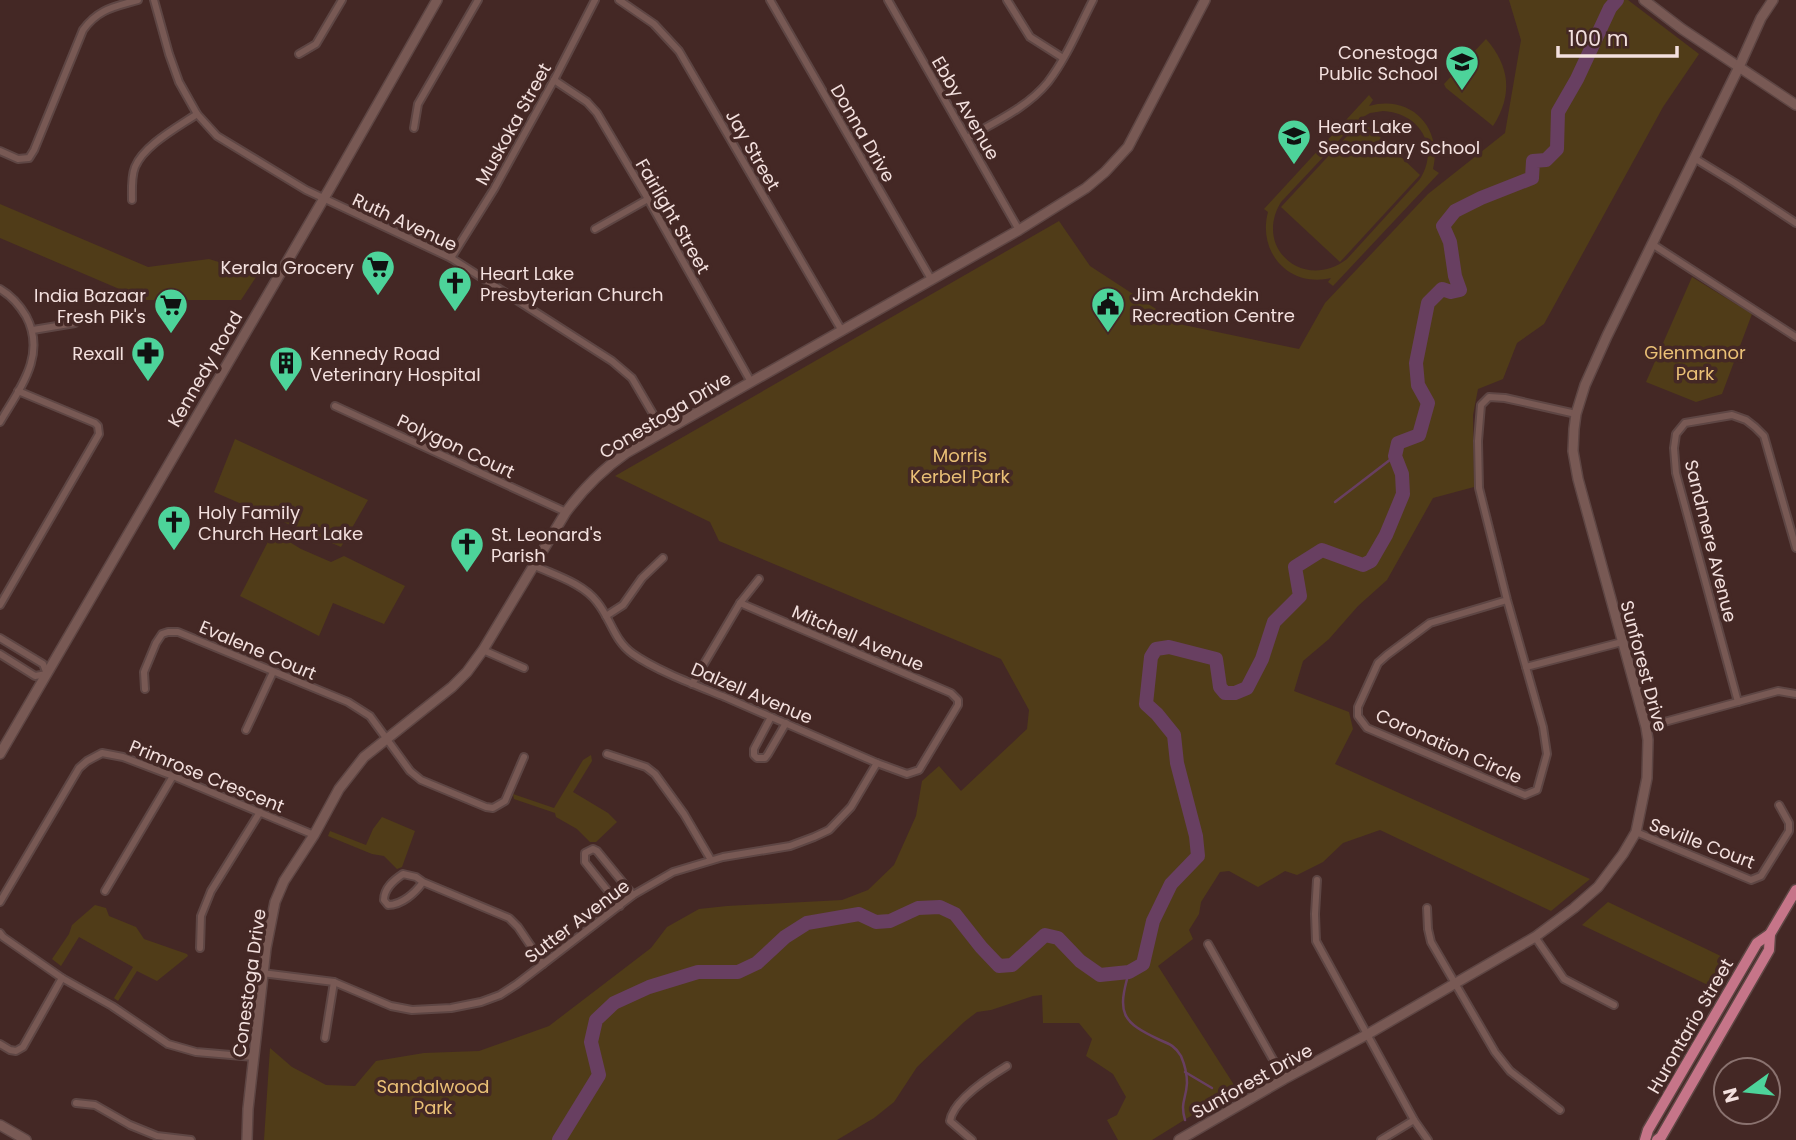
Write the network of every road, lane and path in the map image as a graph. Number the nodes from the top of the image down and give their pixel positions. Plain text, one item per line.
1 (138, 0) edge
2 (154, 0) edge
3 (342, 0) edge
4 (437, 0) edge
5 (478, 0) edge
6 (595, 0) edge
7 (619, 0) edge
8 (770, 0) edge
9 (888, 0) edge
10 (1007, 0) edge
11 (1093, 0) edge
12 (1205, 0) edge
13 (1644, 0) edge
14 (1773, 0) edge
15 (299, 54) dead end
16 (1063, 58) junction
17 (1739, 66) junction
18 (554, 80) junction
19 (1796, 105) edge
20 (197, 114) junction
21 (414, 128) dead end
22 (967, 138) junction
23 (0, 151) edge
24 (1694, 158) junction
25 (323, 199) junction
26 (648, 199) junction
27 (132, 200) dead end
28 (1796, 223) edge
29 (595, 229) dead end
30 (1019, 230) junction
31 (1652, 244) junction
32 (451, 258) junction
33 (932, 279) junction
34 (0, 289) edge
35 (75, 323) dead end
36 (33, 330) junction
37 (842, 331) junction
38 (1796, 337) edge
39 (751, 382) junction
40 (18, 391) junction
41 (335, 406) dead end
42 (1576, 414) junction
43 (0, 422) edge
44 (663, 431) junction
45 (566, 512) junction
46 (1796, 548) edge
47 (663, 558) dead end
48 (533, 565) junction
49 (759, 579) dead end
50 (1507, 600) junction
51 (740, 603) junction
52 (0, 605) edge
53 (606, 616) junction
54 (0, 638) edge
55 (1622, 642) junction
56 (483, 650) junction
57 (0, 654) edge
58 (1526, 667) junction
59 (524, 668) dead end
60 (273, 672) junction
61 (47, 674) junction
62 (692, 684) junction
63 (145, 689) dead end
64 (1796, 694) edge
65 (1738, 702) junction
66 (957, 705) joint
67 (771, 717) junction
68 (786, 723) junction
69 (1646, 727) junction
70 (246, 730) dead end
71 (388, 738) junction
72 (0, 754) edge
73 (607, 754) dead end
74 (524, 757) dead end
75 (877, 763) junction
76 (173, 776) junction
77 (1779, 805) dead end
78 (260, 812) junction
79 (1636, 832) junction
80 (314, 835) junction
81 (711, 860) junction
82 (1317, 880) dead end
83 (423, 882) junction
84 (1796, 890) edge
85 (105, 891) dead end
86 (633, 895) junction
87 (0, 902) edge
88 (620, 906) junction
89 (1427, 908) dead end
90 (0, 933) edge
91 (1770, 934) junction
92 (1535, 937) junction
93 (1208, 944) dead end
94 (200, 948) dead end
95 (544, 964) junction
96 (262, 973) junction
97 (62, 978) junction
98 (334, 982) junction
99 (1454, 983) junction
100 (1614, 1005) dead end
101 (1368, 1034) junction
102 (325, 1038) dead end
103 (0, 1044) edge
104 (254, 1057) junction
105 (1007, 1066) dead end
106 (1284, 1079) junction
107 (76, 1103) dead end
108 (1560, 1110) dead end
109 (1414, 1120) junction
110 (0, 1125) edge
111 (26, 1140) edge
112 (191, 1140) edge
113 (247, 1140) edge
114 (972, 1140) edge
115 (1179, 1140) edge
116 (1381, 1140) edge
117 (1428, 1140) edge
118 (1645, 1140) edge
119 (1657, 1140) edge

1 - 23 street
2 - 20 street, Ruth Avenue
3 - 15 street
4 - 25 street, Kennedy Road
5 - 21 street
6 - 18 street, Muskoka Street
7 - 37 street, Jay Street
8 - 33 street, Donna Drive
9 - 22 street, Ebby Avenue
10 - 16 street
11 - 16 street
12 - 30 street, Conestoga Drive
13 - 17 street
14 - 17 street, Sunforest Drive
16 - 22 street
17 - 19 street
17 - 24 street, Sunforest Drive
18 - 26 street, Fairlight Street
18 - 32 street, Muskoka Street
20 - 25 street, Ruth Avenue
20 - 27 street
22 - 30 street, Ebby Avenue
24 - 28 street
24 - 31 street, Sunforest Drive
25 - 32 street, Ruth Avenue
25 - 61 street, Kennedy Road
26 - 29 street
26 - 39 street, Fairlight Street
30 - 33 street, Conestoga Drive
31 - 38 street
31 - 42 street, Sunforest Drive
32 - 44 street, Ruth Avenue
33 - 37 street, Conestoga Drive
34 - 36 street
35 - 36 street
36 - 40 street
37 - 39 street, Conestoga Drive
39 - 44 street, Conestoga Drive
40 - 43 street
40 - 52 street
41 - 45 street, Polygon Court
42 - 50 street, Coronation Circle
42 - 55 street, Sunforest Drive
44 - 45 street, Conestoga Drive
45 - 48 street, Conestoga Drive
46 - 65 street, Sandmere Avenue
47 - 53 street
48 - 53 street, Dalzell Avenue
48 - 56 street, Conestoga Drive
49 - 51 street
50 - 58 street, Coronation Circle
50 - 58 street, Coronation Circle
51 - 62 street
51 - 66 street, Mitchell Avenue
53 - 62 street, Dalzell Avenue
54 - 61 street
55 - 58 street
55 - 69 street, Sunforest Drive
56 - 59 street
56 - 71 street, Conestoga Drive
57 - 61 street
60 - 63 street, Evalene Court
60 - 70 street
60 - 71 street, Evalene Court
61 - 72 street, Kennedy Road
62 - 67 street, Dalzell Avenue
64 - 65 street
65 - 69 street
66 - 75 street, Dalzell Avenue
67 - 68 street, Dalzell Avenue
67 - 68 street
68 - 75 street, Dalzell Avenue
69 - 79 street, Sunforest Drive
71 - 74 street, Evalene Court
71 - 80 street, Conestoga Drive
73 - 81 street
75 - 81 street, Sutter Avenue
76 - 78 street, Primrose Crescent
76 - 85 street
76 - 87 street, Primrose Crescent
77 - 79 street, Seville Court
78 - 80 street, Primrose Crescent
78 - 94 street
79 - 92 street, Sunforest Drive
80 - 96 street, Conestoga Drive
81 - 86 street, Sutter Avenue
82 - 101 street
83 - 83 street
83 - 95 street
84 - 91 main road, Hurontario Street
86 - 88 street, Sutter Avenue
86 - 88 street
88 - 95 street, Sutter Avenue
89 - 99 street
90 - 97 street
91 - 118 main road, Hurontario Street
91 - 119 main road, Hurontario Street
92 - 99 street, Sunforest Drive
92 - 100 street
93 - 106 street
95 - 98 street, Sutter Avenue
96 - 98 street, Sutter Avenue
96 - 104 street, Conestoga Drive
97 - 103 street
97 - 104 street
98 - 102 street
99 - 101 street, Sunforest Drive
99 - 108 street
101 - 106 street, Sunforest Drive
101 - 109 street
104 - 113 street, Conestoga Drive
105 - 114 street
106 - 115 street, Sunforest Drive
107 - 112 street
109 - 116 street
109 - 117 street
110 - 111 street

